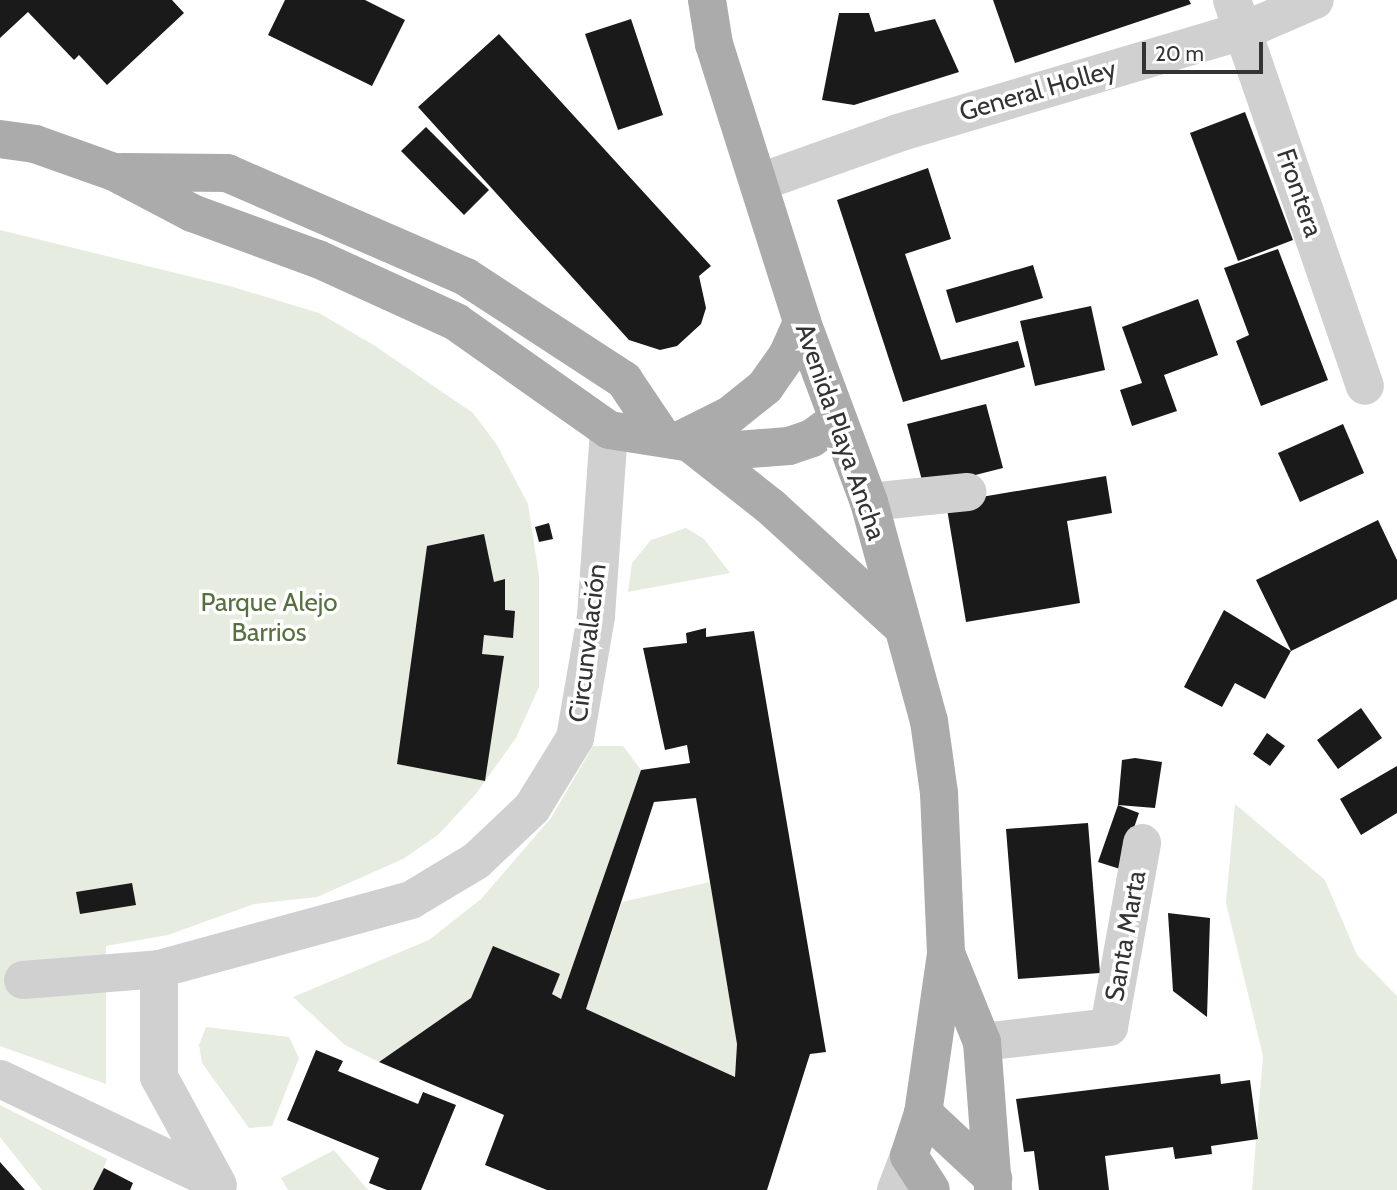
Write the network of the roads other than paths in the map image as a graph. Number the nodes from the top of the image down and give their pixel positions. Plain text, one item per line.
1 (707, 0) edge
2 (1315, 0) edge
3 (1238, 16) edge
4 (0, 139) edge
5 (114, 172) junction
6 (760, 182) junction
7 (802, 322) junction
8 (1365, 386) dead end
9 (837, 420) junction
10 (609, 430) junction
11 (673, 437) junction
12 (967, 492) dead end
13 (869, 502) junction
14 (899, 624) junction
15 (1142, 843) dead end
16 (946, 954) junction
17 (159, 969) junction
18 (23, 980) dead end
19 (982, 1042) junction
20 (0, 1079) edge
21 (923, 1113) junction
22 (902, 1173) edge
23 (993, 1184) edge
24 (218, 1186) edge
25 (931, 1190) edge

1 - 6 main road, Avenida Playa Ancha
2 - 3 street, General Holley
3 - 6 street, General Holley
3 - 8 street, Frontera
4 - 5 main road
5 - 10 main road
5 - 11 main road
6 - 7 main road, Avenida Playa Ancha
7 - 9 main road, Avenida Playa Ancha
7 - 11 main road
9 - 11 main road
9 - 13 main road, Avenida Playa Ancha
10 - 11 main road
10 - 17 street, Circunvalación
11 - 14 main road
12 - 13 street
13 - 14 main road, Avenida Playa Ancha
14 - 16 main road, Avenida Playa Ancha
15 - 19 street, Santa Marta
16 - 19 main road
16 - 21 main road
17 - 18 street, Circunvalación
17 - 24 street
19 - 23 main road
20 - 24 street
21 - 22 main road
21 - 23 main road
22 - 25 main road

